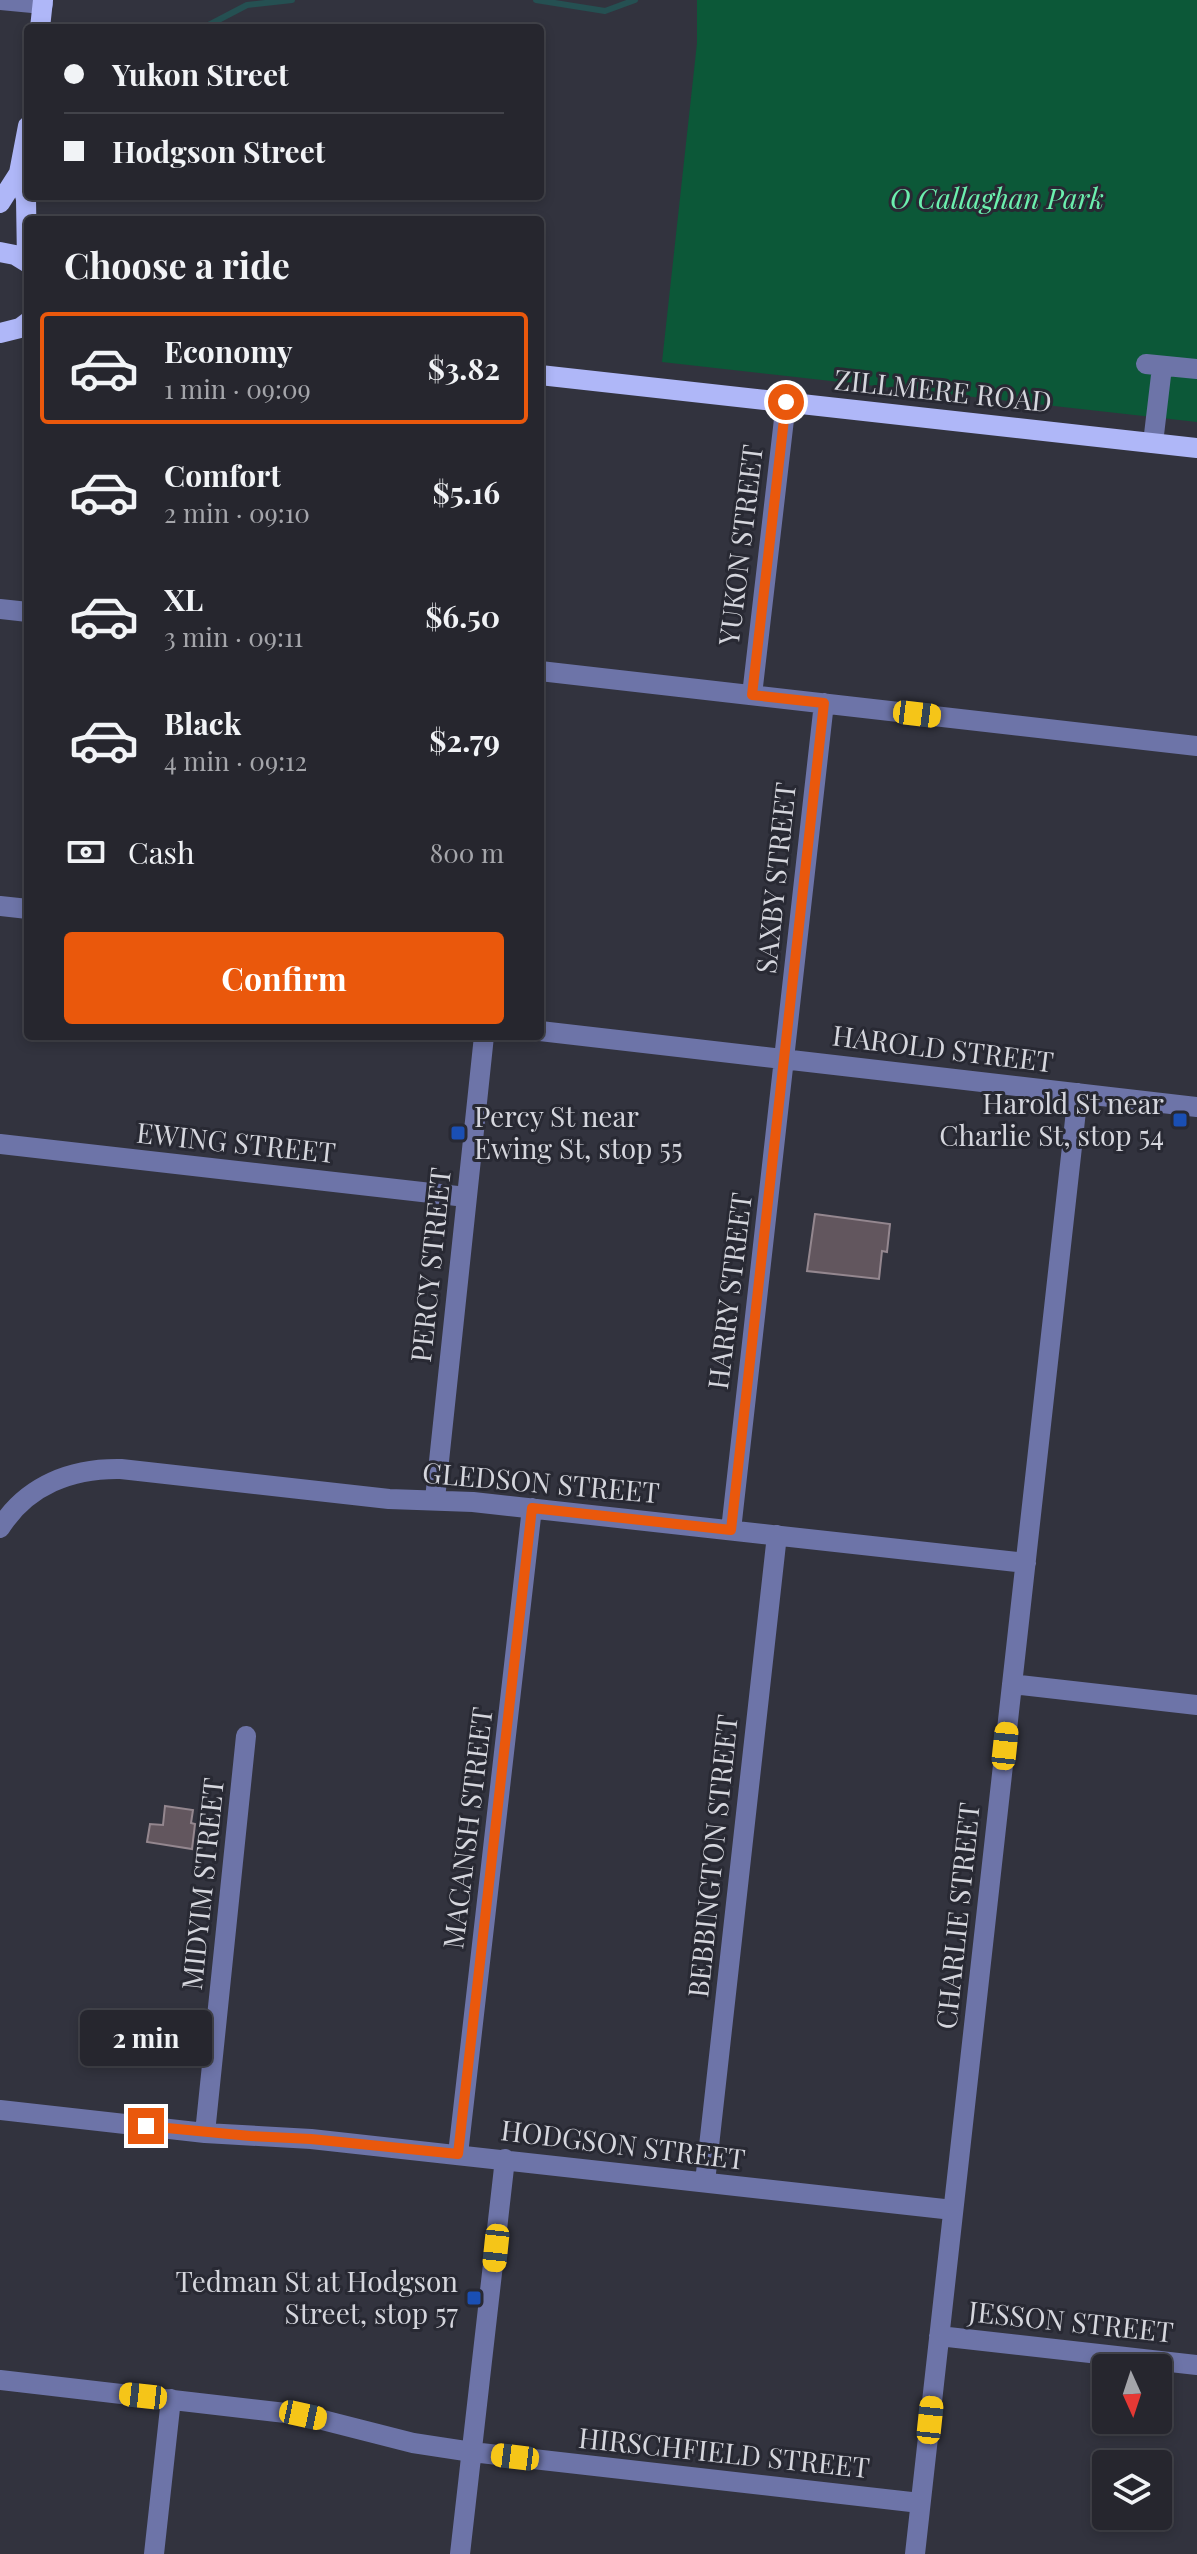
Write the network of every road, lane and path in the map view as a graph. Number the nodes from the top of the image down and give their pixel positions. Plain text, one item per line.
1 (0, 0) edge
2 (43, 2) edge
3 (40, 24) edge
4 (24, 147) edge
5 (19, 173) junction
6 (24, 192) edge
7 (0, 203) edge
8 (0, 252) edge
9 (24, 260) edge
10 (24, 325) edge
11 (0, 333) edge
12 (1197, 369) edge
13 (544, 375) edge
14 (786, 402) junction
15 (1153, 443) junction
16 (1197, 448) edge
17 (0, 609) edge
18 (24, 612) edge
19 (544, 671) edge
20 (752, 695) junction
21 (824, 703) junction
22 (1197, 746) edge
23 (0, 906) edge
24 (24, 909) edge
25 (544, 1031) edge
26 (484, 1040) edge
27 (785, 1059) junction
28 (1078, 1093) junction
29 (1197, 1107) edge
30 (0, 1144) edge
31 (466, 1197) junction
32 (435, 1499) junction
33 (7, 1503) edge
34 (532, 1508) junction
35 (0, 1528) edge
36 (731, 1530) junction
37 (777, 1535) junction
38 (1026, 1563) junction
39 (1012, 1684) junction
40 (1197, 1705) edge
41 (246, 1736) dead end
42 (0, 2110) edge
43 (205, 2133) junction
44 (458, 2154) junction
45 (505, 2159) junction
46 (705, 2182) junction
47 (953, 2210) junction
48 (939, 2336) junction
49 (1197, 2365) edge
50 (0, 2380) edge
51 (171, 2399) junction
52 (472, 2452) junction
53 (920, 2503) junction
54 (154, 2554) edge
55 (460, 2554) edge
56 (915, 2554) edge

1 - 2 street
2 - 3 main road
4 - 5 main road
5 - 6 main road
5 - 7 main road
8 - 9 main road
10 - 11 main road
12 - 15 street
13 - 14 main road, ZILLMERE ROAD
14 - 15 main road, ZILLMERE ROAD
14 - 20 street, YUKON STREET
15 - 16 main road, ZILLMERE ROAD
17 - 18 street
19 - 20 street
20 - 21 street
21 - 22 street
21 - 27 street, SAXBY STREET
23 - 24 street
25 - 27 street, HAROLD STREET
26 - 31 street, PERCY STREET
27 - 28 street, HAROLD STREET
27 - 36 street, HARRY STREET
28 - 29 street, HAROLD STREET
28 - 38 street, CHARLIE STREET
30 - 31 street, EWING STREET
31 - 32 street, PERCY STREET
32 - 33 street, GLEDSON STREET
32 - 34 street, GLEDSON STREET
33 - 35 street, GLEDSON STREET
34 - 36 street, GLEDSON STREET
34 - 44 street, MACANSH STREET
36 - 37 street, GLEDSON STREET
37 - 38 street, GLEDSON STREET
37 - 46 street, BEBBINGTON STREET
38 - 39 street, CHARLIE STREET
39 - 40 street
39 - 47 street, CHARLIE STREET
41 - 43 street, MIDYIM STREET
42 - 43 street, HODGSON STREET
43 - 44 street, HODGSON STREET
44 - 45 street, HODGSON STREET
45 - 46 street, HODGSON STREET
45 - 52 street
46 - 47 street, HODGSON STREET
47 - 48 street, CHARLIE STREET
48 - 49 street, JESSON STREET
48 - 53 street, CHARLIE STREET
50 - 51 street, HIRSCHFIELD STREET
51 - 52 street, HIRSCHFIELD STREET
51 - 54 street
52 - 53 street, HIRSCHFIELD STREET
52 - 55 street
53 - 56 street, CHARLIE STREET

